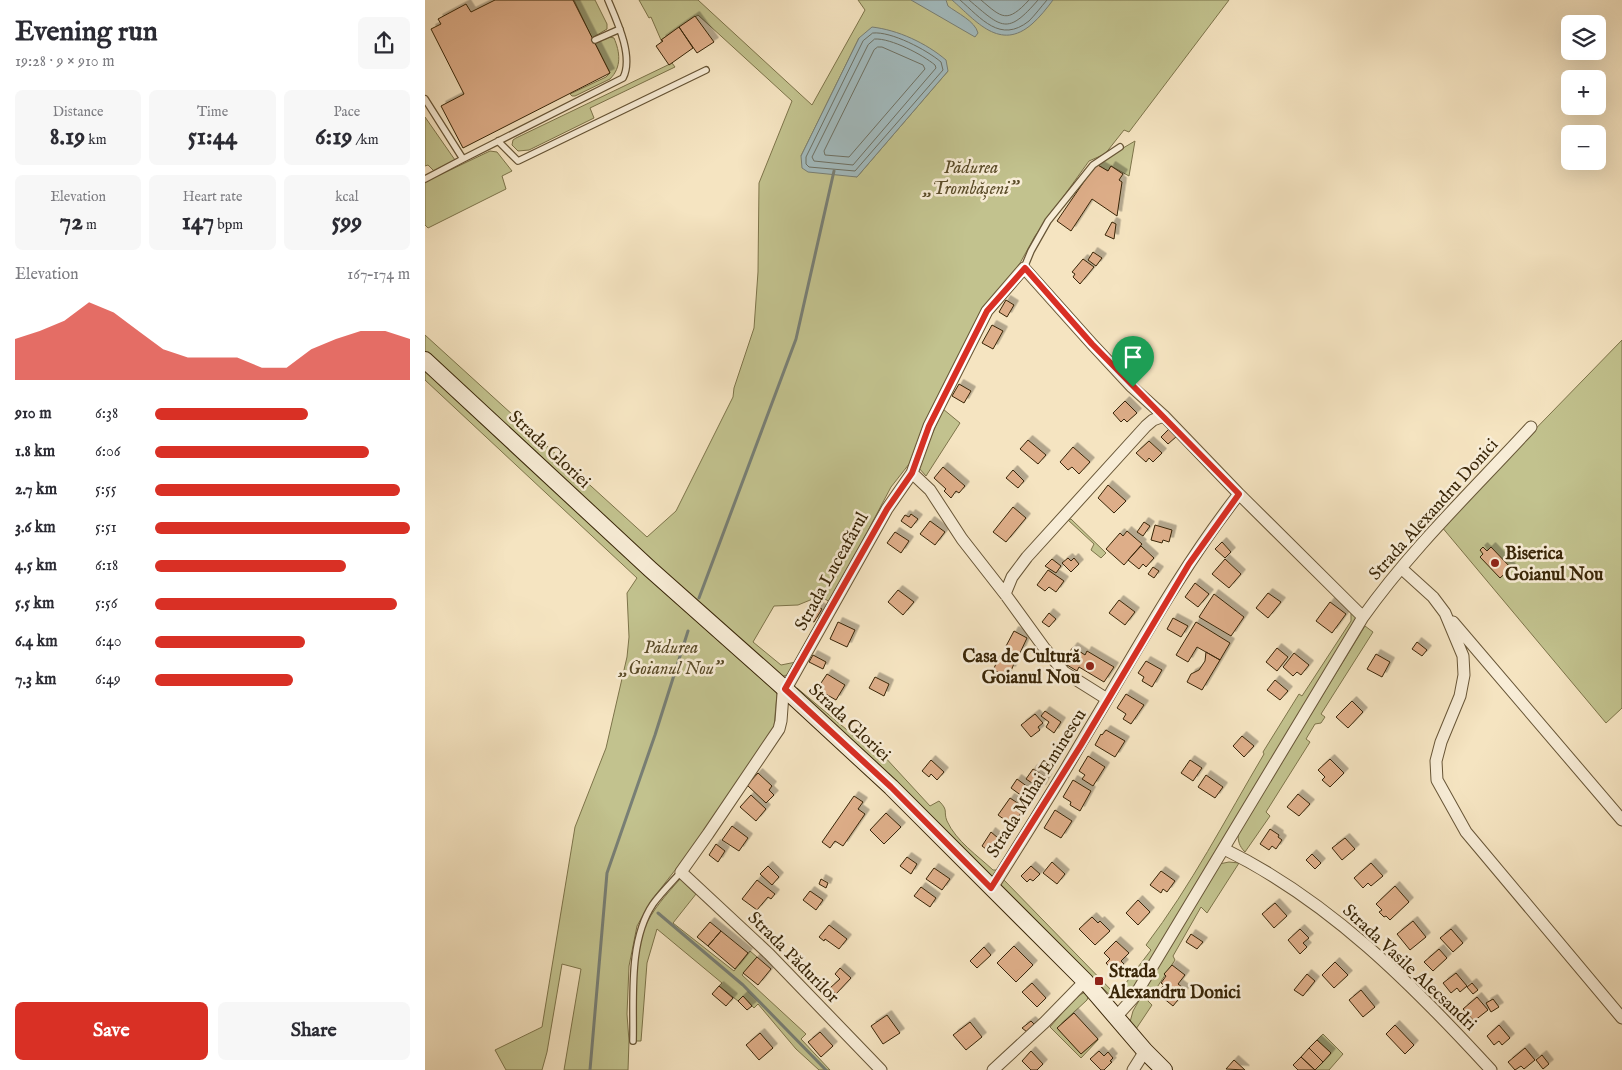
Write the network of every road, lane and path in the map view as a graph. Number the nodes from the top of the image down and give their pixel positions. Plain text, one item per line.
1 (608, 0) edge
2 (620, 28) junction
3 (595, 40) dead end
4 (706, 70) dead end
5 (425, 99) edge
6 (498, 141) junction
7 (1119, 147) dead end
8 (463, 159) junction
9 (425, 178) edge
10 (1025, 268) junction
11 (425, 360) edge
12 (1164, 416) junction
13 (1531, 427) dead end
14 (912, 473) junction
15 (1239, 494) junction
16 (1401, 568) junction
17 (1005, 594) junction
18 (1445, 613) junction
19 (1363, 617) junction
20 (785, 689) junction
21 (1107, 699) junction
22 (1622, 820) edge
23 (1223, 849) junction
24 (681, 872) junction
25 (991, 888) junction
26 (1085, 981) junction
27 (1116, 1016) junction
28 (1622, 1018) edge
29 (633, 1041) dead end
30 (1145, 1051) junction
31 (881, 1070) edge
32 (993, 1070) edge
33 (1133, 1070) edge
34 (1164, 1070) edge
35 (1491, 1070) edge

1 - 2 lane
2 - 3 lane
2 - 6 lane
4 - 6 lane
5 - 8 lane
6 - 8 lane
7 - 10 lane
8 - 9 lane
10 - 12 street
10 - 14 street, Strada Luceafărul
11 - 20 street, Strada Gloriei
12 - 15 street
12 - 17 street
13 - 16 street, Strada Alexandru Donici
14 - 17 street
14 - 20 street, Strada Luceafărul
15 - 19 street
15 - 21 street, Strada Mihai Eminescu
16 - 18 street
16 - 19 street, Strada Alexandru Donici
17 - 21 street
18 - 22 street
18 - 28 street
19 - 23 street, Strada Alexandru Donici
20 - 24 street
20 - 25 street, Strada Gloriei
21 - 25 street, Strada Mihai Eminescu
23 - 27 street, Strada Alexandru Donici
23 - 35 street, Strada Vasile Alecsandri
24 - 29 lane
24 - 31 street, Strada Pădurilor
25 - 26 street, Strada Gloriei
26 - 27 street, Strada Gloriei
26 - 32 street
27 - 30 street, Strada Gloriei
30 - 33 street
30 - 34 street, Strada Gloriei

